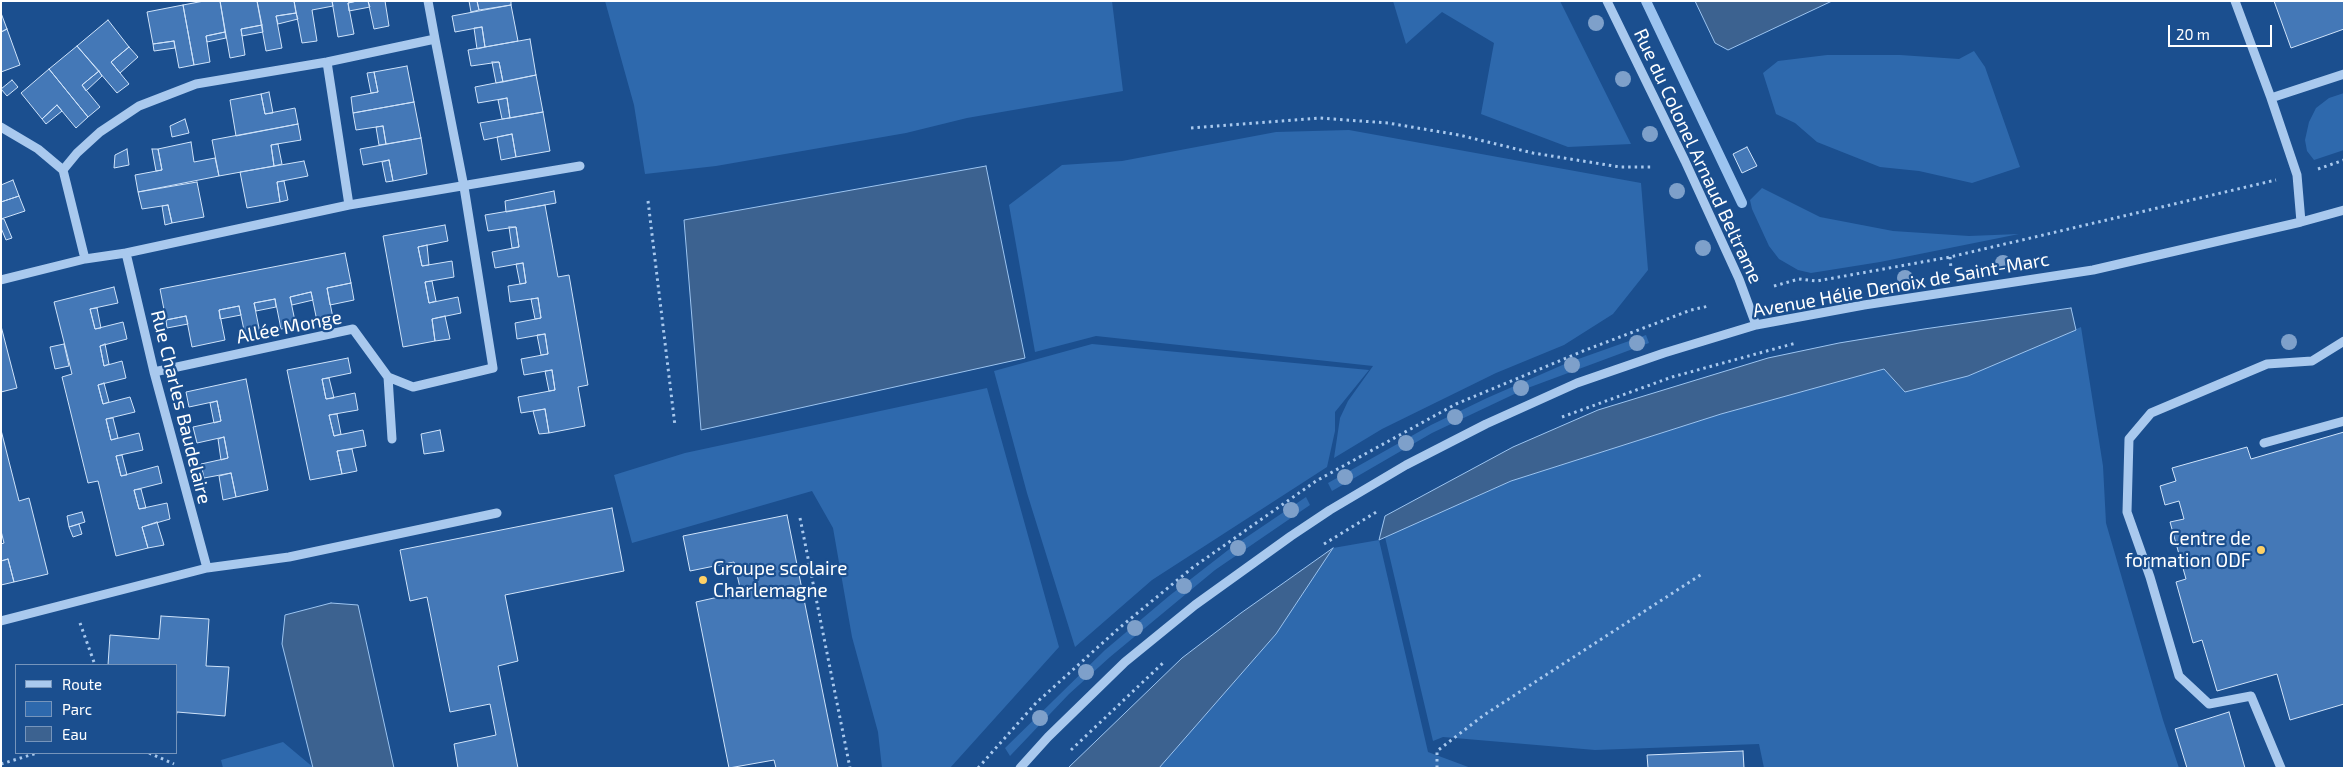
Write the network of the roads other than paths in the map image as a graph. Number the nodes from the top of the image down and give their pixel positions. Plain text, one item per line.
1 (428, 1) edge
2 (1607, 1) edge
3 (2235, 1) edge
4 (436, 39) junction
5 (328, 62) junction
6 (2344, 74) edge
7 (2271, 98) junction
8 (1, 127) edge
9 (580, 166) dead end
10 (63, 170) junction
11 (464, 188) junction
12 (349, 206) junction
13 (2344, 210) edge
14 (2301, 222) junction
15 (126, 253) junction
16 (85, 259) junction
17 (1, 280) edge
18 (1756, 325) junction
19 (2344, 340) edge
20 (154, 372) junction
21 (388, 377) junction
22 (2344, 421) edge
23 (392, 439) dead end
24 (2264, 443) dead end
25 (497, 513) dead end
26 (207, 568) junction
27 (1, 621) edge
28 (1020, 768) edge
29 (2281, 768) edge

1 - 4 street
2 - 18 street, Rue du Colonel Arnaud Beltrame
3 - 7 street
4 - 5 street
4 - 11 street
5 - 10 street
5 - 12 street
6 - 7 street
7 - 14 street
8 - 10 street
9 - 11 street
10 - 16 street
11 - 12 street
11 - 21 street
12 - 15 street
13 - 14 street, Avenue Hélie Denoix de Saint-Marc
14 - 18 street, Avenue Hélie Denoix de Saint-Marc
15 - 16 street
15 - 20 street, Rue Charles Baudelaire
16 - 17 street
18 - 28 street, Avenue Hélie Denoix de Saint-Marc
19 - 29 street
20 - 21 street, Allée Monge
20 - 26 street, Rue Charles Baudelaire
21 - 23 street
22 - 24 street
25 - 26 street
26 - 27 street

